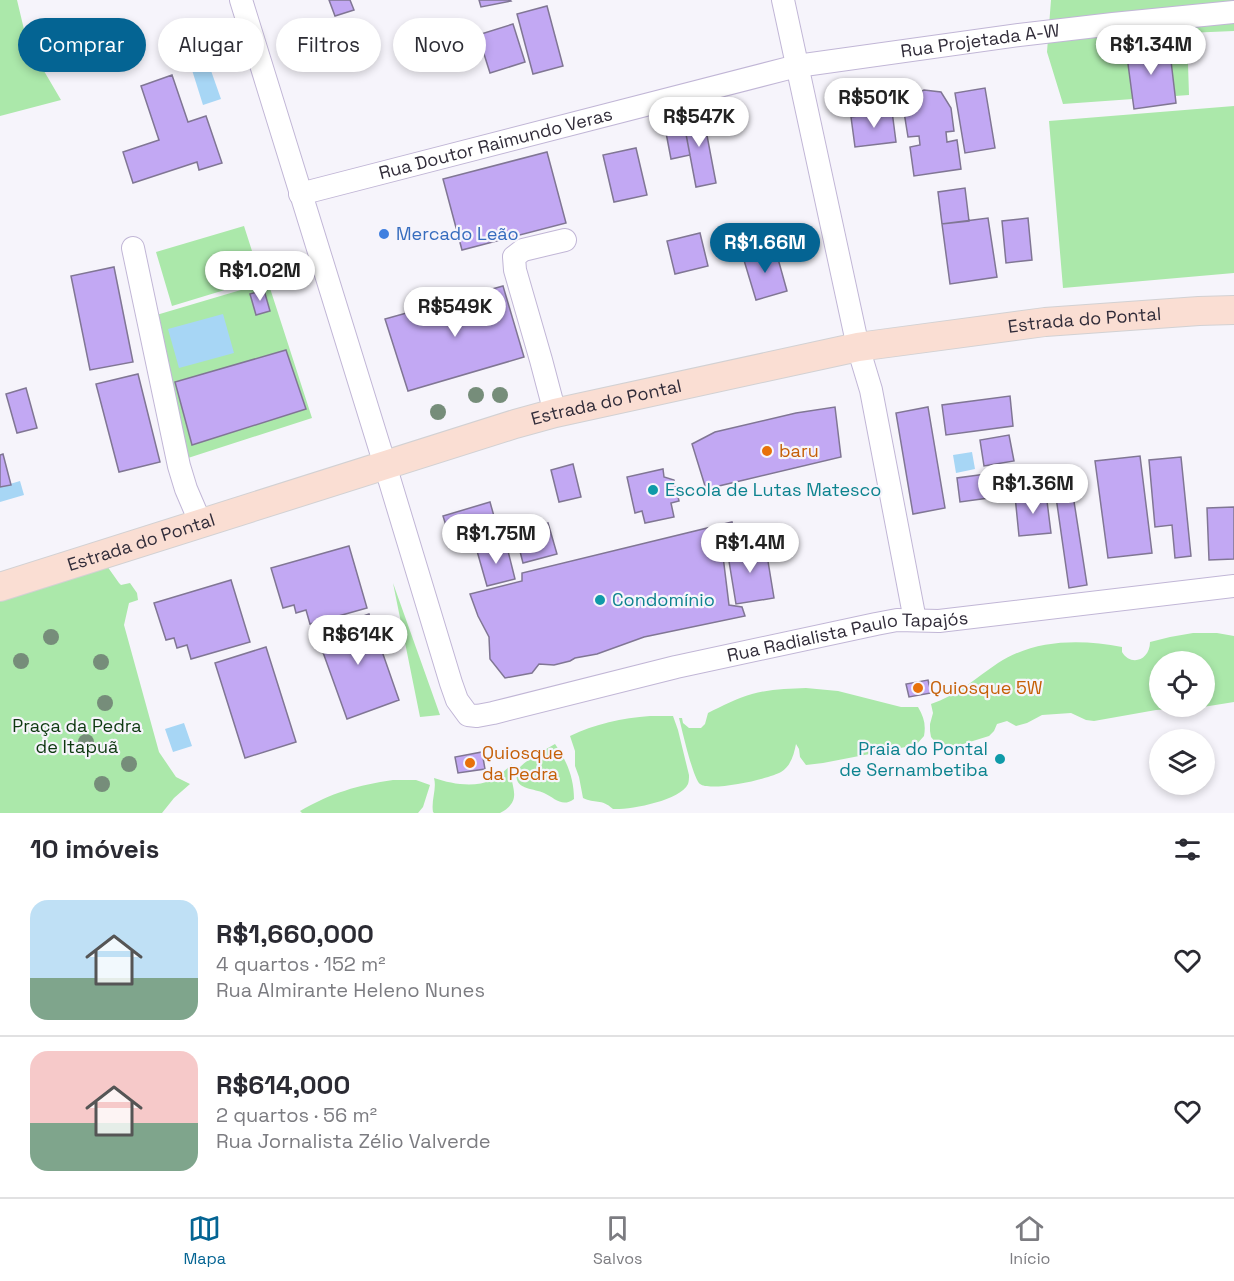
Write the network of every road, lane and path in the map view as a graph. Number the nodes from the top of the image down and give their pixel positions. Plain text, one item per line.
1 (241, 0) edge
2 (783, 0) edge
3 (1234, 12) edge
4 (797, 66) junction
5 (300, 194) junction
6 (565, 240) dead end
7 (133, 248) dead end
8 (1234, 310) edge
9 (858, 347) junction
10 (555, 413) junction
11 (385, 465) junction
12 (201, 524) junction
13 (1234, 586) edge
14 (0, 587) edge
15 (915, 621) junction

1 - 5 street
2 - 4 street
3 - 4 street, Rua Projetada A-W
4 - 5 street, Rua Doutor Raimundo Veras
4 - 9 street
5 - 11 street
6 - 10 street
7 - 12 street
8 - 9 main road, Estrada do Pontal
9 - 10 main road, Estrada do Pontal
9 - 15 street
10 - 11 main road, Estrada do Pontal
11 - 12 main road, Estrada do Pontal
11 - 15 street, Rua Radialista Paulo Tapajós
12 - 14 main road, Estrada do Pontal
13 - 15 street, Rua Radialista Paulo Tapajós

